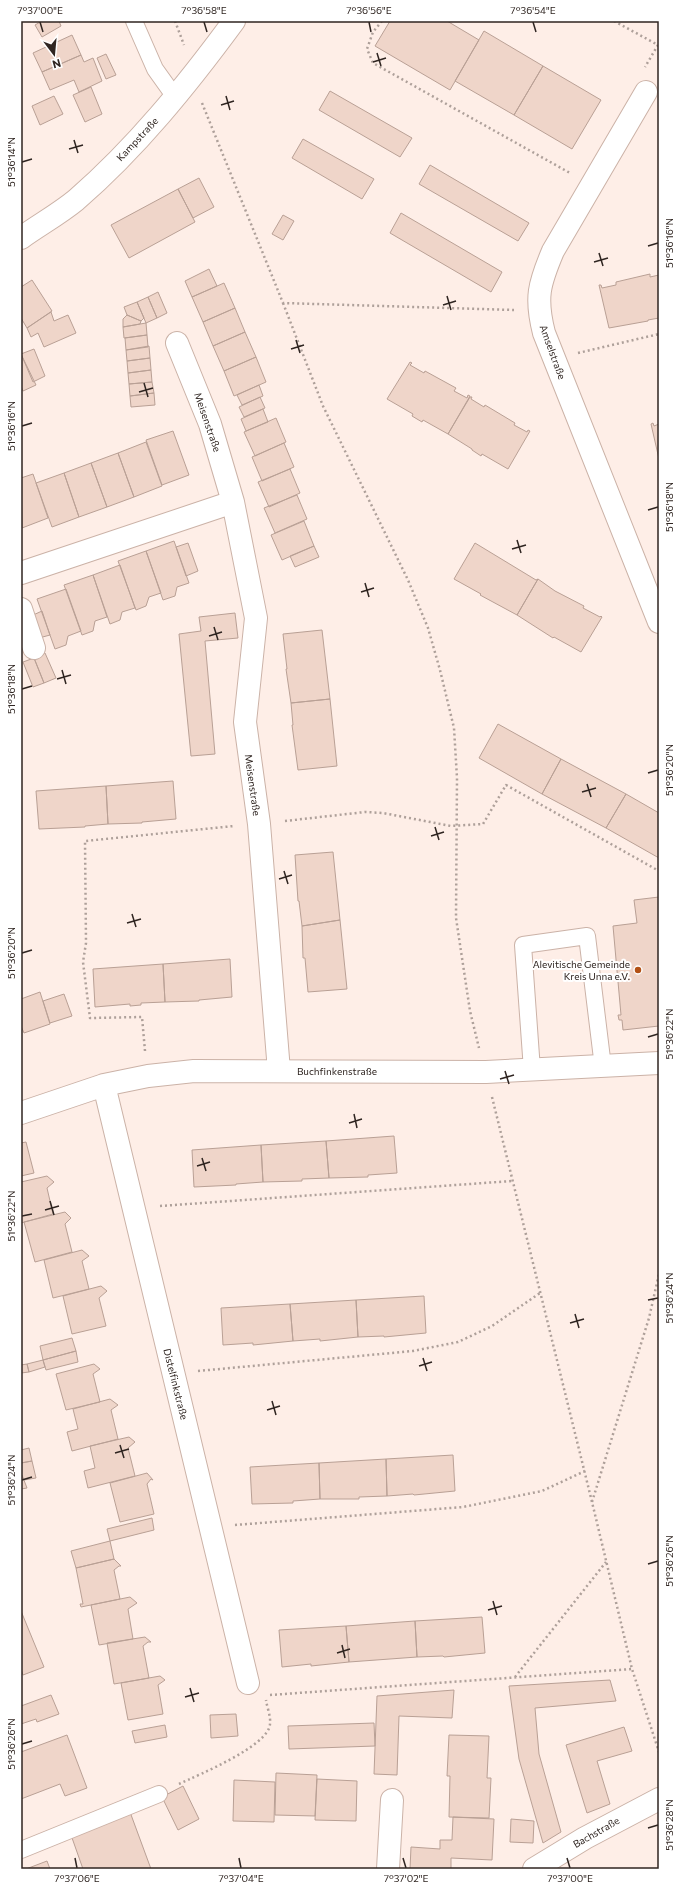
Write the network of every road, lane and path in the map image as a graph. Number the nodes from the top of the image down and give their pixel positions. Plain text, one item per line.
1 (134, 21) edge
2 (175, 21) edge
3 (234, 21) edge
4 (382, 21) edge
5 (614, 21) edge
6 (194, 75) junction
7 (646, 92) joint
8 (175, 97) junction
9 (591, 186) junction
10 (21, 238) edge
11 (283, 303) junction
12 (539, 310) junction
13 (659, 334) edge
14 (178, 343) dead end
15 (554, 359) junction
16 (233, 502) junction
17 (21, 573) edge
18 (21, 609) edge
19 (659, 622) edge
20 (34, 648) dead end
21 (259, 824) junction
22 (458, 826) junction
23 (659, 871) edge
24 (659, 1063) edge
25 (604, 1067) junction
26 (279, 1070) junction
27 (532, 1070) junction
28 (486, 1072) junction
29 (148, 1076) junction
30 (104, 1085) junction
31 (21, 1113) edge
32 (512, 1181) junction
33 (133, 1208) junction
34 (659, 1274) edge
35 (540, 1293) junction
36 (173, 1373) junction
37 (585, 1471) junction
38 (592, 1502) junction
39 (210, 1527) junction
40 (606, 1562) junction
41 (632, 1669) junction
42 (514, 1678) junction
43 (248, 1683) dead end
44 (659, 1752) edge
45 (159, 1794) joint
46 (659, 1799) edge
47 (392, 1800) dead end
48 (21, 1850) edge
49 (388, 1869) edge
50 (534, 1869) edge

1 - 8 lane
2 - 6 path
3 - 6 street, Kampstraße
4 - 9 path
5 - 7 path
6 - 8 street, Kampstraße
6 - 11 path
7 - 9 street, Amselstraße
8 - 10 street, Kampstraße
9 - 12 street, Amselstraße
11 - 12 path
11 - 22 path
12 - 15 street, Amselstraße
13 - 15 path
14 - 16 street, Meisenstraße
15 - 19 street, Amselstraße
16 - 17 street
16 - 21 street, Meisenstraße
18 - 20 street
21 - 22 path
21 - 26 street, Meisenstraße
21 - 29 path
22 - 23 path
22 - 28 path
24 - 25 street, Buchfinkenstraße
25 - 27 street, Buchfinkenstraße
25 - 27 lane
26 - 28 street, Buchfinkenstraße
26 - 29 street, Buchfinkenstraße
27 - 28 street, Buchfinkenstraße
28 - 32 path
29 - 30 street, Buchfinkenstraße
30 - 31 street, Buchfinkenstraße
30 - 33 street, Distelfinkstraße
32 - 33 path
32 - 35 path
33 - 36 street, Distelfinkstraße
34 - 38 path
35 - 36 path
35 - 37 path
36 - 39 street, Distelfinkstraße
37 - 38 path
37 - 39 path
38 - 40 path
39 - 43 street, Distelfinkstraße
40 - 41 path
40 - 42 path
41 - 42 path
41 - 44 path
42 - 45 path
45 - 48 lane
46 - 50 street, Bachstraße
47 - 49 street

